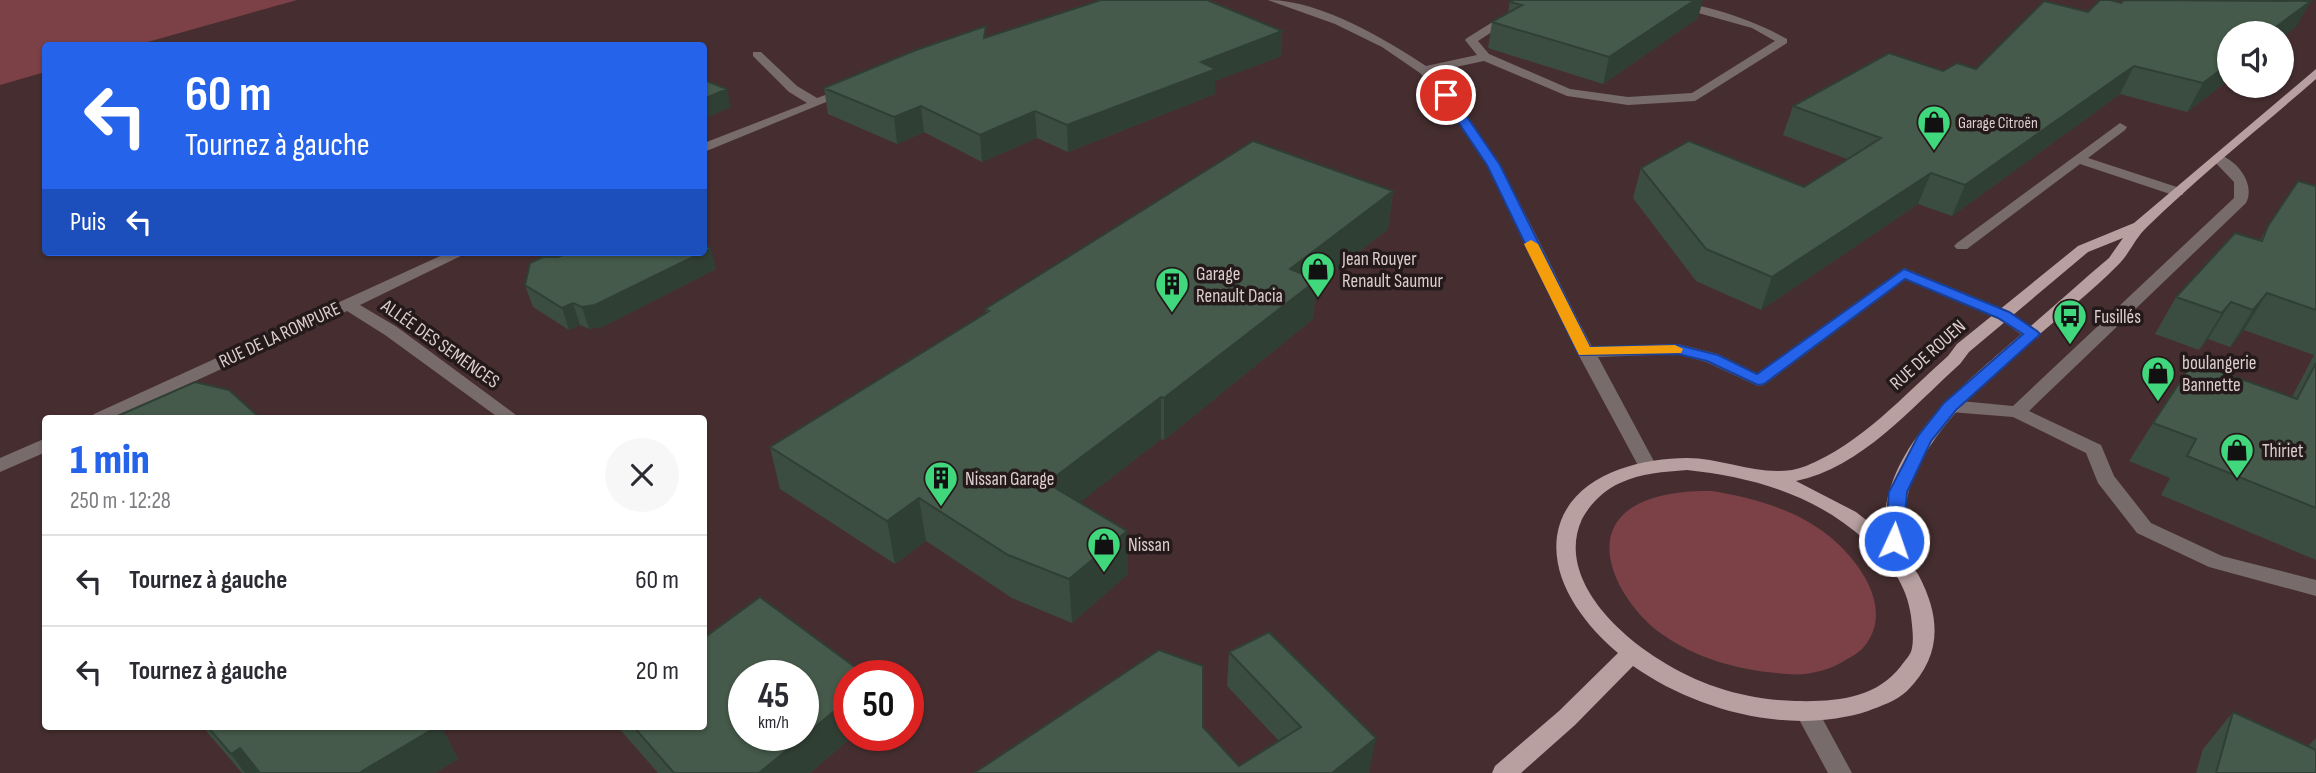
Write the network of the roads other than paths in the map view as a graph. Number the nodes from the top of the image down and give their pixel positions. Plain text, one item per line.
1 (1273, 0) edge
2 (1536, 0) edge
3 (1657, 0) edge
4 (757, 54) dead end
5 (1485, 57) junction
6 (1424, 69) junction
7 (2316, 73) edge
8 (863, 85) edge
9 (816, 103) junction
10 (2120, 127) dead end
11 (707, 147) edge
12 (2218, 158) junction
13 (2078, 159) junction
14 (2178, 192) junction
15 (2138, 226) junction
16 (1962, 246) dead end
17 (452, 256) edge
18 (346, 303) junction
19 (2004, 315) junction
20 (2032, 334) junction
21 (1585, 352) junction
22 (1950, 407) junction
23 (2017, 412) junction
24 (106, 415) edge
25 (507, 415) edge
26 (42, 446) edge
27 (0, 466) edge
28 (1648, 467) junction
29 (1774, 479) junction
30 (1895, 557) junction
31 (2316, 588) edge
32 (1632, 653) junction
33 (1807, 712) junction
34 (1504, 773) edge
35 (1840, 773) edge

1 - 6 street
2 - 5 street
3 - 5 street
4 - 9 street
5 - 6 street
6 - 21 street
7 - 12 main road, RUE DE ROUEN
8 - 9 street
9 - 11 street
10 - 13 street
12 - 14 main road, RUE DE ROUEN
12 - 23 street
13 - 14 street
13 - 16 street
14 - 15 main road, RUE DE ROUEN
15 - 19 main road, RUE DE ROUEN
15 - 20 main road, RUE DE ROUEN
17 - 18 street, RUE DE LA ROMPURE
18 - 24 street, RUE DE LA ROMPURE
18 - 25 street, ALLÉE DES SEMENCES
19 - 20 street
19 - 21 street
19 - 29 main road, RUE DE ROUEN
20 - 22 main road, RUE DE ROUEN
21 - 28 street
22 - 23 street
22 - 30 main road, RUE DE ROUEN
23 - 31 street
26 - 27 street
28 - 29 main road
28 - 32 main road
29 - 30 main road
30 - 33 main road
32 - 33 main road
32 - 34 main road
33 - 35 street

